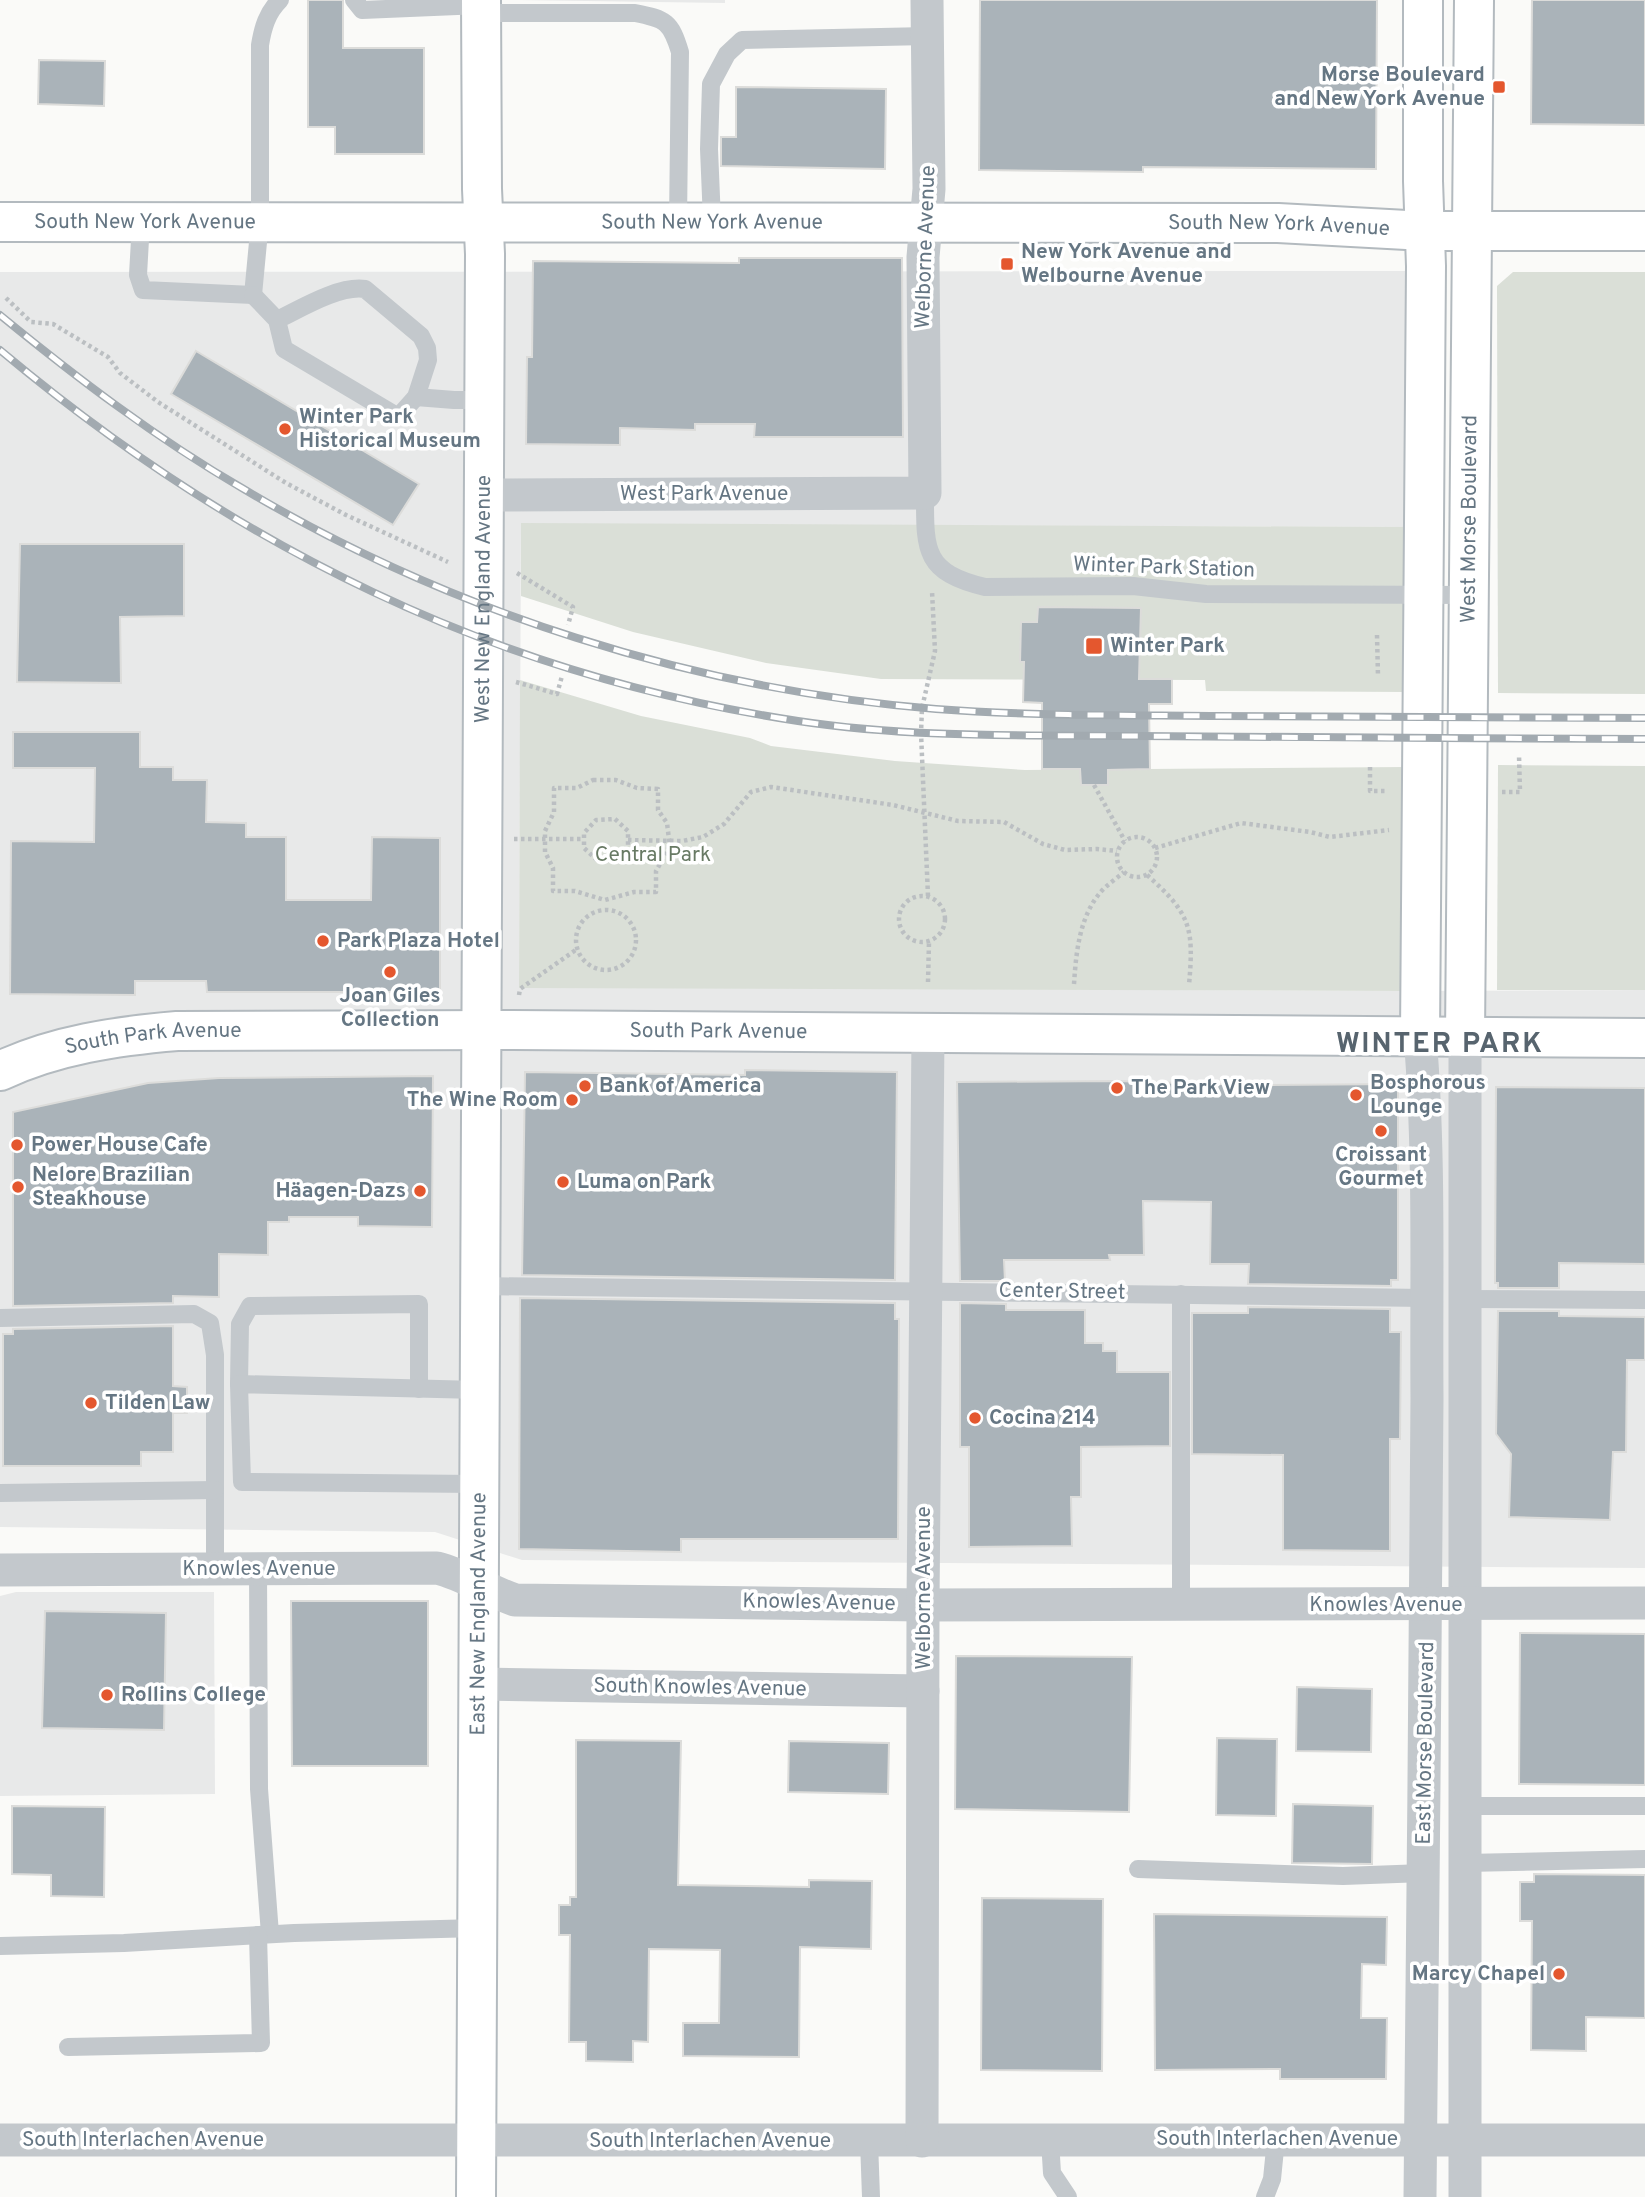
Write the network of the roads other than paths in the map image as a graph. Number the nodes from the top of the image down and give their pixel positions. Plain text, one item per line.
1 (280, 0) edge
2 (928, 0) edge
3 (1423, 0) edge
4 (1474, 0) edge
5 (358, 5) edge
6 (481, 6) edge
7 (928, 36) junction
8 (260, 221) junction
9 (0, 222) edge
10 (141, 222) junction
11 (483, 222) junction
12 (695, 222) junction
13 (927, 222) junction
14 (1425, 231) junction
15 (1645, 231) edge
16 (1472, 232) junction
17 (253, 295) junction
18 (276, 320) junction
19 (416, 397) junction
20 (484, 400) junction
21 (1471, 489) junction
22 (1425, 490) junction
23 (925, 493) junction
24 (484, 495) junction
25 (1424, 594) junction
26 (1469, 595) junction
27 (481, 1031) junction
28 (928, 1034) junction
29 (1443, 1037) junction
30 (1645, 1038) edge
31 (0, 1070) edge
32 (479, 1286) junction
33 (926, 1290) junction
34 (1181, 1294) junction
35 (1426, 1298) junction
36 (1464, 1298) junction
37 (1645, 1300) edge
38 (0, 1318) edge
39 (239, 1384) junction
40 (419, 1389) junction
41 (478, 1390) junction
42 (478, 1484) junction
43 (215, 1490) junction
44 (0, 1493) edge
45 (258, 1568) junction
46 (215, 1569) junction
47 (0, 1570) edge
48 (478, 1584) junction
49 (1645, 1603) edge
50 (1464, 1604) junction
51 (923, 1605) junction
52 (1181, 1605) junction
53 (1427, 1605) junction
54 (477, 1684) junction
55 (923, 1691) junction
56 (1465, 1806) junction
57 (1645, 1806) edge
58 (1645, 1859) edge
59 (1465, 1863) junction
60 (1138, 1869) dead end
61 (1424, 1873) junction
62 (477, 1928) junction
63 (264, 1935) junction
64 (0, 1946) edge
65 (68, 2047) dead end
66 (1420, 2138) junction
67 (1276, 2139) junction
68 (1466, 2139) junction
69 (0, 2140) edge
70 (1050, 2140) junction
71 (1645, 2140) edge
72 (476, 2141) junction
73 (869, 2141) junction
74 (922, 2141) junction
75 (476, 2197) edge
76 (871, 2197) edge
77 (1068, 2197) edge
78 (1265, 2197) edge
79 (1420, 2197) edge
80 (1465, 2197) edge

1 - 8 lane
2 - 7 street, Welborne Avenue
3 - 14 street
4 - 16 street, West Morse Boulevard
5 - 6 lane
6 - 11 street, West New England Avenue
6 - 12 lane
7 - 12 lane
7 - 13 street, Welborne Avenue
8 - 10 street, South New York Avenue
8 - 11 street, South New York Avenue
8 - 17 lane
9 - 10 street, South New York Avenue
10 - 17 lane
11 - 12 street, South New York Avenue
11 - 20 street, West New England Avenue
12 - 13 street, South New York Avenue
13 - 14 street, South New York Avenue
13 - 23 street, Welborne Avenue
14 - 16 street, South New York Avenue
14 - 22 street
15 - 16 street, South New York Avenue
16 - 21 street, West Morse Boulevard
17 - 18 lane
18 - 19 lane
18 - 19 lane
19 - 20 lane
20 - 24 street, West New England Avenue
21 - 22 street
21 - 26 street, West Morse Boulevard
22 - 25 street
23 - 24 street, West Park Avenue
23 - 25 lane, Winter Park Station
24 - 27 street, West New England Avenue
25 - 26 lane, Winter Park Station
25 - 29 street
26 - 29 street, West Morse Boulevard
27 - 28 street, South Park Avenue
27 - 31 street, South Park Avenue
27 - 32 street, East New England Avenue
28 - 29 street, South Park Avenue
28 - 33 street, Welborne Avenue
29 - 30 street, South Park Avenue
29 - 35 street, East Morse Boulevard
29 - 36 street, East Morse Boulevard
32 - 33 lane, Center Street
32 - 41 street, East New England Avenue
33 - 34 lane, Center Street
33 - 51 street, Welborne Avenue
34 - 35 lane, Center Street
34 - 52 lane
35 - 36 street, Center Street
35 - 53 street, East Morse Boulevard
36 - 37 lane, Center Street
36 - 50 street, East Morse Boulevard
38 - 43 lane
39 - 40 lane
39 - 40 lane
39 - 42 lane
40 - 41 lane
41 - 42 street, East New England Avenue
42 - 48 street, East New England Avenue
43 - 44 lane
43 - 46 lane
45 - 46 street, Knowles Avenue
45 - 48 street, Knowles Avenue
45 - 63 lane
46 - 47 street, Knowles Avenue
48 - 51 street, Knowles Avenue
48 - 54 street, East New England Avenue
49 - 50 street, Knowles Avenue
50 - 53 street, Knowles Avenue
50 - 56 street, East Morse Boulevard
51 - 52 street, Knowles Avenue
51 - 55 street, Welborne Avenue
52 - 53 street, Knowles Avenue
53 - 61 street, East Morse Boulevard
54 - 55 street, South Knowles Avenue
54 - 62 street, East New England Avenue
55 - 74 street, Welborne Avenue
56 - 57 lane
56 - 59 street, East Morse Boulevard
58 - 59 lane
59 - 68 street, East Morse Boulevard
60 - 61 lane
61 - 66 street, East Morse Boulevard
62 - 63 lane
62 - 72 street, East New England Avenue
63 - 64 lane
63 - 65 lane
66 - 67 street, South Interlachen Avenue
66 - 68 street, South Interlachen Avenue
66 - 79 street, East Morse Boulevard
67 - 70 street, South Interlachen Avenue
67 - 78 lane
68 - 71 street, South Interlachen Avenue
68 - 80 street, East Morse Boulevard
69 - 72 street, South Interlachen Avenue
70 - 74 street, South Interlachen Avenue
70 - 77 lane
72 - 73 street, South Interlachen Avenue
72 - 75 street, East New England Avenue
73 - 74 street, South Interlachen Avenue
73 - 76 lane

